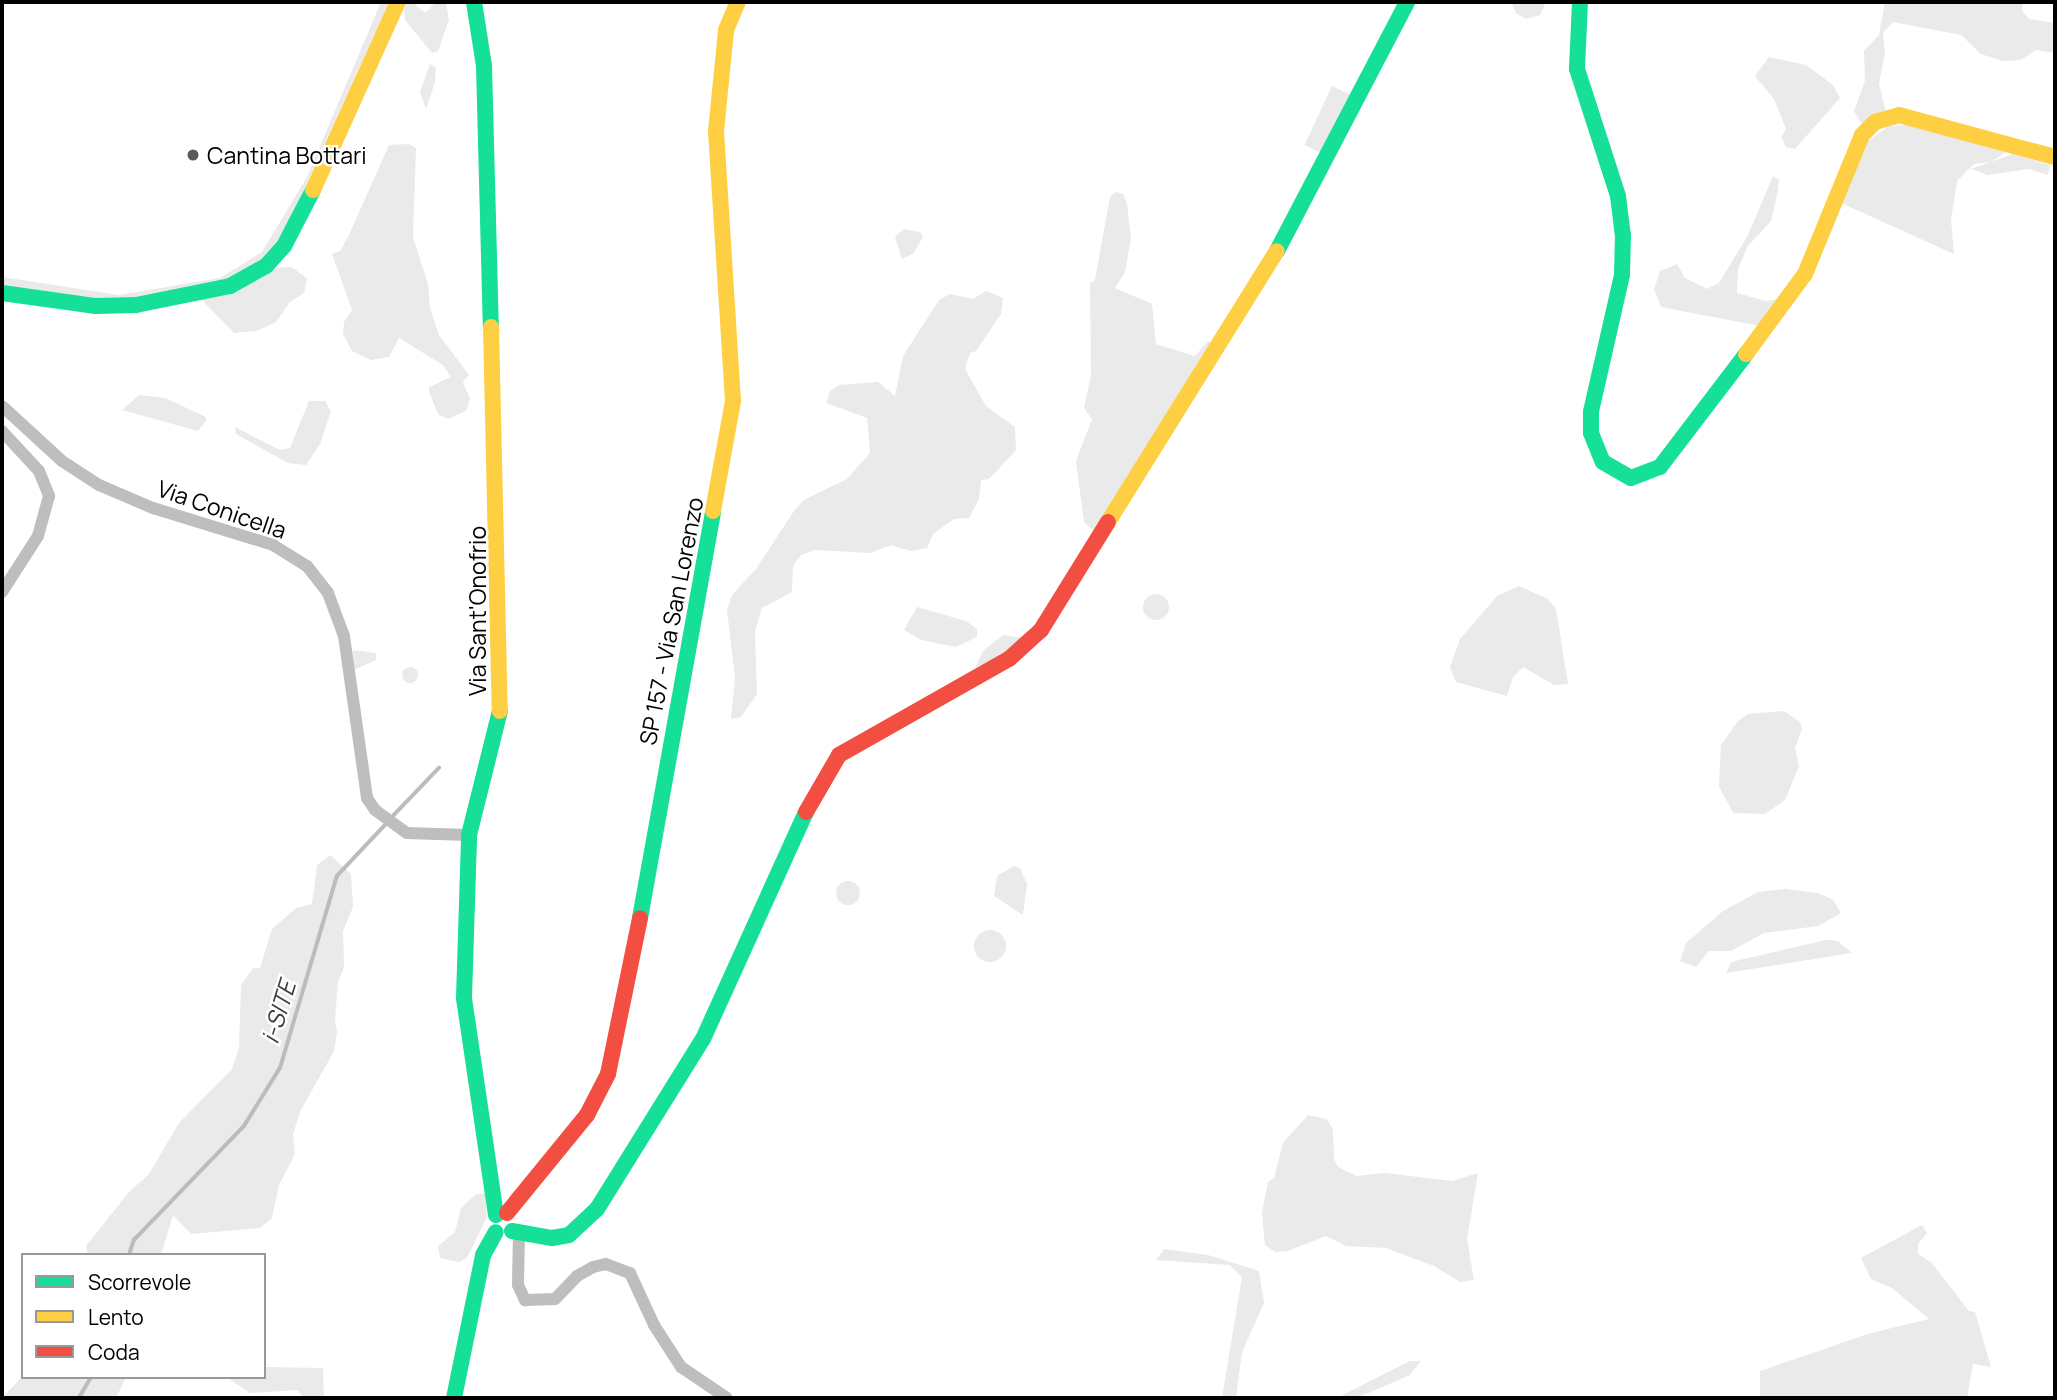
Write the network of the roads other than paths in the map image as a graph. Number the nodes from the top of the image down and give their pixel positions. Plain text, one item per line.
1 (398, 2) edge
2 (474, 2) edge
3 (738, 2) edge
4 (1407, 2) edge
5 (1580, 2) edge
6 (2055, 157) edge
7 (2, 293) edge
8 (2, 406) edge
9 (2, 431) edge
10 (2, 592) edge
11 (469, 835) junction
12 (502, 1214) junction
13 (509, 1232) junction
14 (454, 1398) edge
15 (727, 1398) edge

1 - 7 street
2 - 11 street, Via Sant'Onofrio
3 - 12 street, SP 157 - Via San Lorenzo
4 - 13 street
5 - 6 street
8 - 11 street, Via Conicella
9 - 10 street
11 - 12 street, Via Sant'Onofrio
12 - 13 street, Via Sant'Onofrio
13 - 14 street
13 - 15 street

